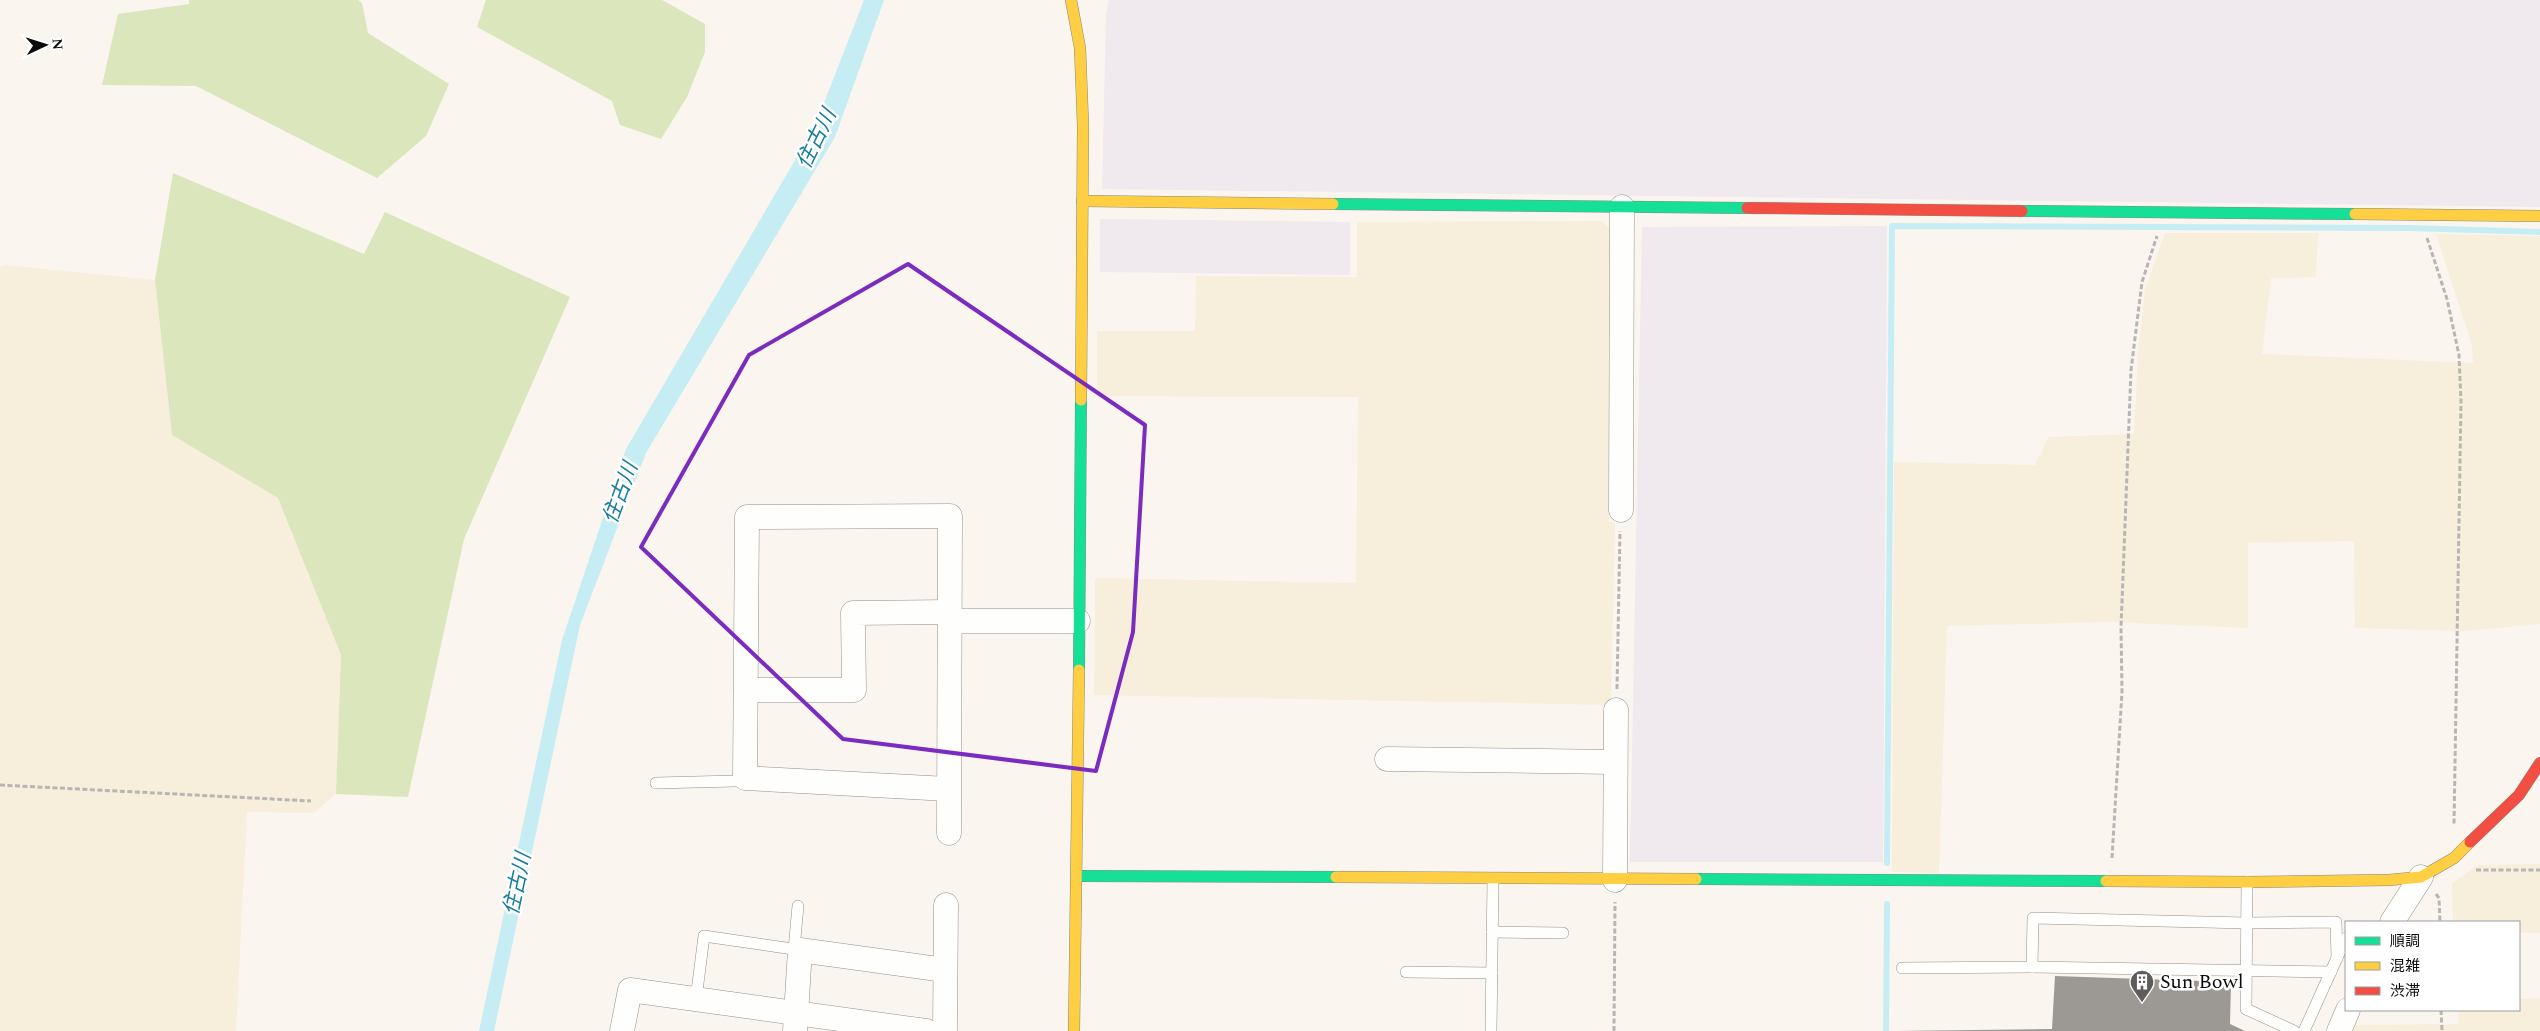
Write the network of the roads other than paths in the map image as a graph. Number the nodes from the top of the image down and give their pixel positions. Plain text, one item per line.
1 (1071, 0) edge
2 (1082, 201) junction
3 (1622, 207) junction
4 (2540, 216) edge
5 (1621, 510) road end
6 (950, 617) junction
7 (1078, 621) junction
8 (746, 690) junction
9 (1616, 710) road end
10 (1387, 759) dead end
11 (1616, 762) junction
12 (2540, 763) edge
13 (745, 778) junction
14 (656, 782) dead end
15 (948, 790) junction
16 (949, 833) dead end
17 (1077, 876) junction
18 (2421, 877) junction
19 (1493, 879) junction
20 (1615, 880) junction
21 (2247, 882) junction
22 (946, 905) dead end
23 (798, 906) dead end
24 (2393, 921) edge
25 (2247, 923) junction
26 (1492, 932) junction
27 (1563, 933) dead end
28 (2345, 940) edge
29 (797, 949) junction
30 (2337, 958) junction
31 (2032, 967) junction
32 (1902, 968) dead end
33 (945, 970) junction
34 (1406, 972) dead end
35 (1492, 972) junction
36 (2246, 972) junction
37 (2331, 972) junction
38 (696, 999) junction
39 (2348, 1011) edge
40 (796, 1022) edge
41 (622, 1031) edge
42 (926, 1031) edge
43 (944, 1031) edge
44 (1074, 1031) edge
45 (1491, 1031) edge
46 (2294, 1031) edge
47 (2304, 1031) edge
48 (2339, 1031) edge

1 - 2 street
2 - 3 street
2 - 7 street
3 - 4 street
3 - 5 street
6 - 7 street
6 - 8 street
6 - 8 street
6 - 15 street
7 - 17 street
8 - 13 street
9 - 11 street
10 - 11 street
11 - 20 street
12 - 18 street
13 - 14 lane
13 - 15 street
15 - 16 street
17 - 19 street
17 - 44 street
18 - 21 street
18 - 24 street
19 - 20 street
19 - 26 lane
20 - 21 street
21 - 25 lane
22 - 33 street
23 - 29 lane
25 - 30 lane
25 - 31 lane
25 - 36 lane
26 - 27 lane
26 - 35 lane
28 - 30 lane
29 - 33 street
29 - 38 lane
29 - 40 street
30 - 37 lane
31 - 32 lane
31 - 36 lane
33 - 43 street
34 - 35 lane
35 - 45 lane
36 - 37 lane
36 - 46 lane
37 - 47 lane
38 - 40 street
38 - 41 street
39 - 48 street
40 - 42 street

